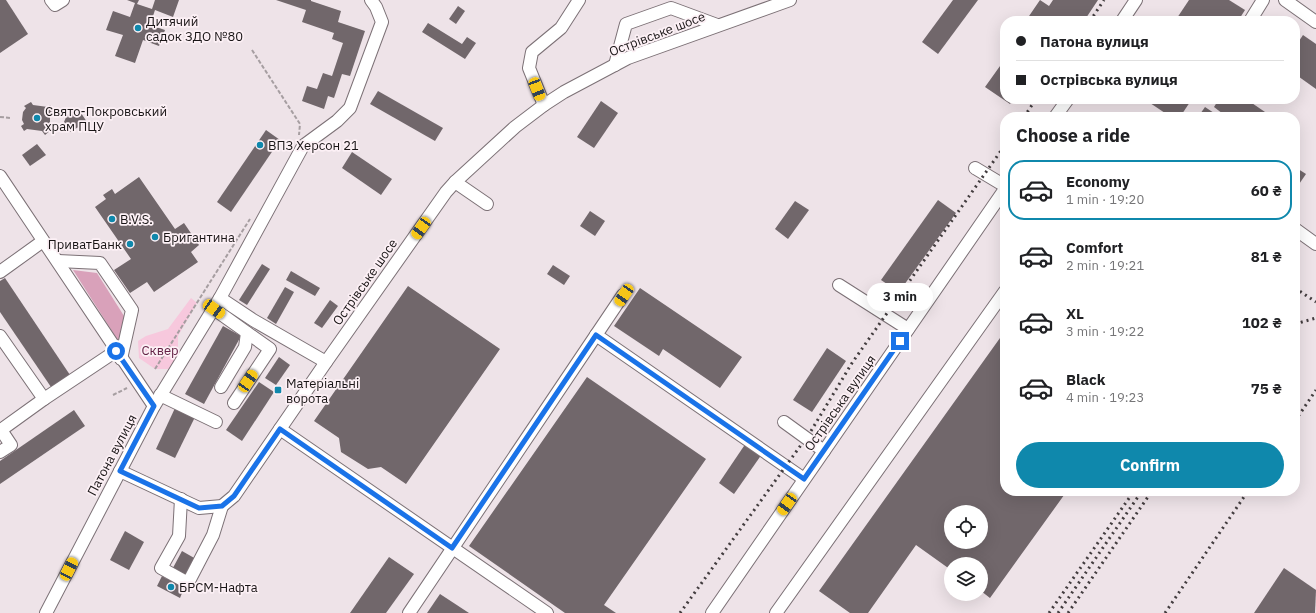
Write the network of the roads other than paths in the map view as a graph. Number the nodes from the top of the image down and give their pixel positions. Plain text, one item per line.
1 (51, 0) edge
2 (63, 0) edge
3 (371, 0) edge
4 (579, 0) edge
5 (790, 0) edge
6 (1136, 0) edge
7 (1263, 0) edge
8 (1285, 0) edge
9 (1125, 16) edge
10 (1253, 16) edge
11 (1316, 22) edge
12 (717, 26) junction
13 (615, 65) junction
14 (544, 105) junction
15 (975, 168) dead end
16 (0, 176) edge
17 (455, 182) junction
18 (1000, 183) edge
19 (1000, 196) edge
20 (487, 204) dead end
21 (1300, 233) edge
22 (44, 241) junction
23 (1316, 244) edge
24 (58, 261) junction
25 (0, 272) edge
26 (839, 285) dead end
27 (624, 295) dead end
28 (220, 298) junction
29 (1000, 298) edge
30 (214, 309) junction
31 (908, 329) junction
32 (247, 333) junction
33 (596, 335) junction
34 (0, 336) edge
35 (119, 355) junction
36 (326, 362) junction
37 (221, 387) dead end
38 (160, 395) junction
39 (44, 400) junction
40 (234, 403) dead end
41 (154, 406) junction
42 (216, 422) dead end
43 (784, 422) dead end
44 (0, 429) edge
45 (280, 429) junction
46 (824, 451) junction
47 (0, 452) edge
48 (120, 471) junction
49 (804, 479) junction
50 (181, 499) junction
51 (222, 506) junction
52 (452, 548) junction
53 (46, 613) edge
54 (408, 613) edge
55 (547, 613) edge
56 (712, 613) edge
57 (776, 613) edge

1 - 2 street
3 - 28 street
4 - 14 street
5 - 12 street, Острівське шосе
6 - 9 street
7 - 10 street
8 - 11 street
12 - 13 street, Острівське шосе
12 - 13 street
13 - 14 street, Острівське шосе
14 - 17 street, Острівське шосе
15 - 18 street
16 - 22 street, Патона вулиця
17 - 20 street
17 - 36 street, Острівське шосе
19 - 31 street, Острівська вулиця
21 - 23 street
22 - 24 street, Патона вулиця
22 - 25 street
24 - 35 street, Патона вулиця
24 - 35 street
26 - 31 street
27 - 33 street
28 - 30 street
28 - 36 street
29 - 57 street
30 - 32 street
30 - 38 street
31 - 46 street, Острівська вулиця
32 - 37 street
32 - 40 street
33 - 49 street
33 - 52 street
34 - 39 street
35 - 39 street
35 - 41 street, Патона вулиця
36 - 45 street, Острівське шосе
38 - 41 street
38 - 42 street
39 - 44 street
41 - 48 street, Патона вулиця
43 - 46 street
44 - 47 street
45 - 51 street, Острівське шосе
45 - 52 street
46 - 49 street, Острівська вулиця
48 - 50 street
48 - 53 street, Патона вулиця
49 - 56 street, Острівська вулиця
50 - 51 street
50 - 51 street
52 - 54 street
52 - 55 street

